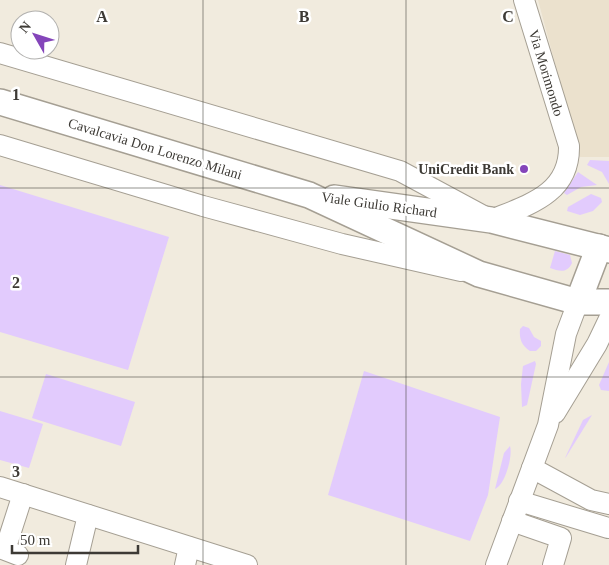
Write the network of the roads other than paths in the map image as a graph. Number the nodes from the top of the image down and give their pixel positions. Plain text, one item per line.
1 (524, 0) edge
2 (0, 53) edge
3 (0, 102) edge
4 (0, 145) edge
5 (309, 195) junction
6 (491, 220) junction
7 (606, 243) edge
8 (478, 274) junction
9 (578, 302) junction
10 (609, 302) edge
11 (609, 319) edge
12 (548, 425) junction
13 (532, 468) junction
14 (0, 486) edge
15 (23, 494) junction
16 (519, 501) junction
17 (609, 504) edge
18 (88, 514) junction
19 (512, 521) junction
20 (608, 528) edge
21 (18, 555) dead end
22 (187, 556) edge
23 (76, 565) edge
24 (247, 565) edge
25 (496, 565) edge
26 (553, 565) edge

1 - 6 street, Via Morimondo
2 - 6 street, Viale Giulio Richard
3 - 5 main road, Cavalcavia Don Lorenzo Milani
4 - 8 street
5 - 6 main road, Viale Giulio Richard
5 - 8 main road, Viale Giulio Richard
6 - 7 main road
7 - 9 main road
8 - 9 main road, Viale Giulio Richard
9 - 10 main road, Viale Giulio Richard
9 - 12 street
11 - 12 street
12 - 13 street
13 - 16 street
13 - 17 street
14 - 15 street
15 - 18 street
15 - 21 street
16 - 19 street
16 - 20 street
18 - 22 street
18 - 23 street
19 - 25 street
19 - 26 street
22 - 24 street

